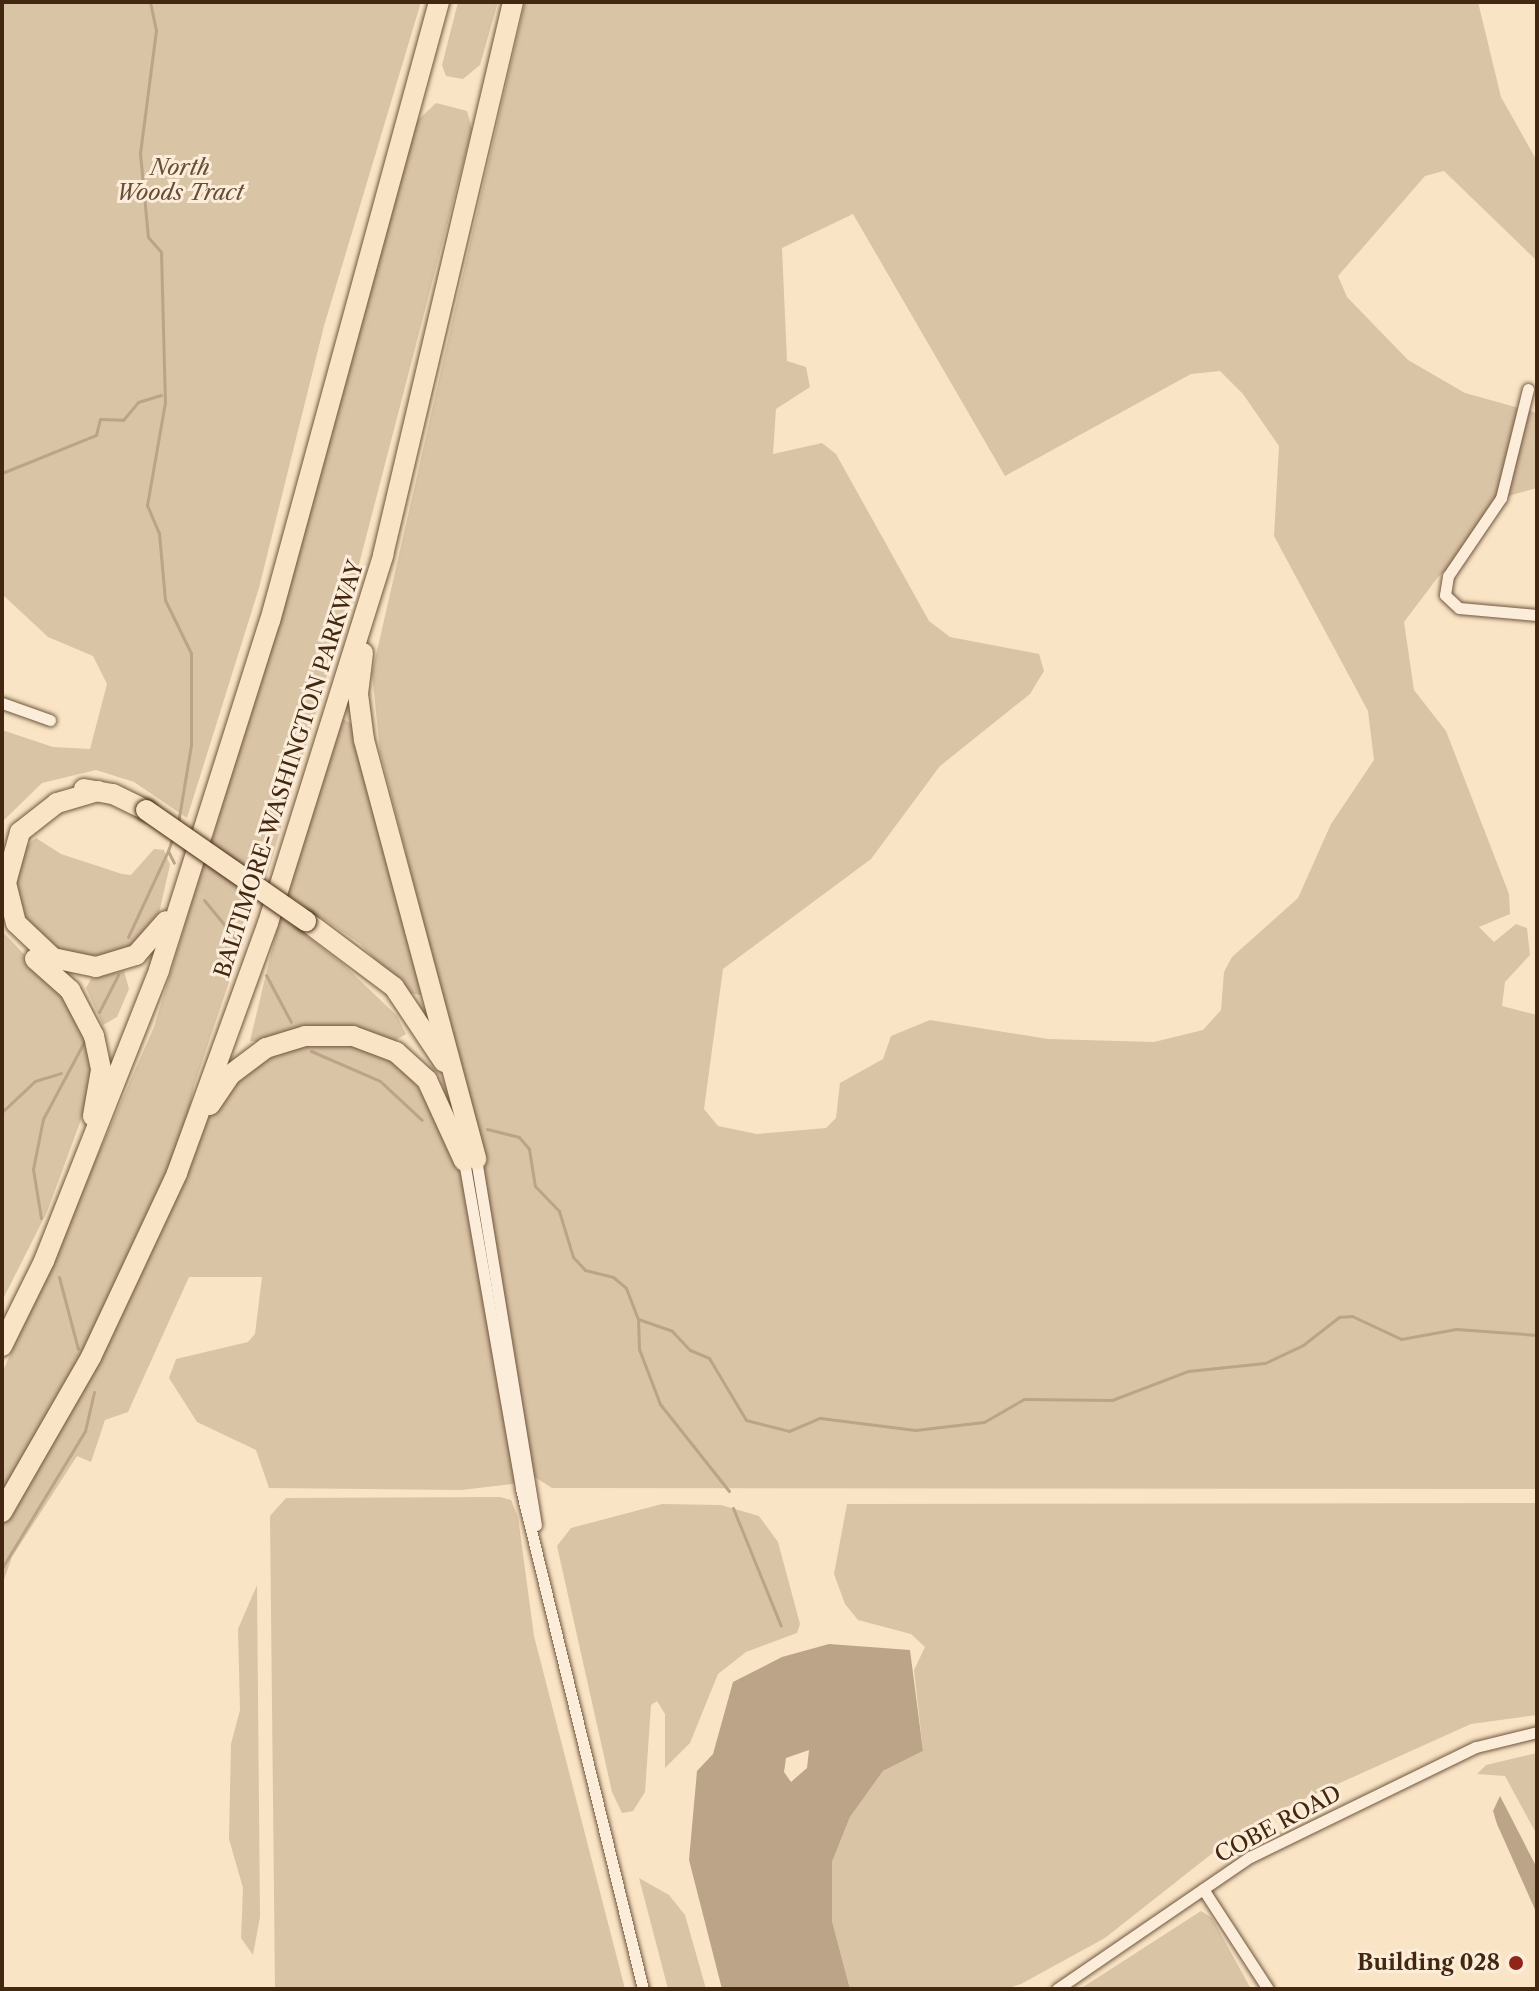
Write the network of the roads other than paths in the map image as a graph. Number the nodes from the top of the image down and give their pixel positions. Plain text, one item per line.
1 (439, 2) edge
2 (513, 2) edge
3 (1528, 389) dead end
4 (383, 555) junction
5 (1537, 615) edge
6 (2, 703) edge
7 (50, 720) dead end
8 (98, 791) junction
9 (2, 848) edge
10 (192, 867) junction
11 (2, 915) edge
12 (89, 1149) junction
13 (470, 1160) junction
14 (177, 1173) junction
15 (2, 1346) edge
16 (2, 1512) edge
17 (1537, 1732) edge
18 (1203, 1889) junction
19 (643, 1989) edge
20 (1057, 1989) edge
21 (1268, 1989) edge

1 - 10 highway
2 - 4 highway, BALTIMORE-WASHINGTON PARKWAY
3 - 5 street
4 - 13 highway
4 - 14 highway, BALTIMORE-WASHINGTON PARKWAY
6 - 7 street
8 - 9 highway
8 - 10 highway
8 - 13 highway, bridge
10 - 12 highway
11 - 12 highway
12 - 15 highway
13 - 14 highway
13 - 19 street
14 - 16 highway, BALTIMORE-WASHINGTON PARKWAY
17 - 18 street, COBE ROAD
18 - 20 street, COBE ROAD
18 - 21 street

